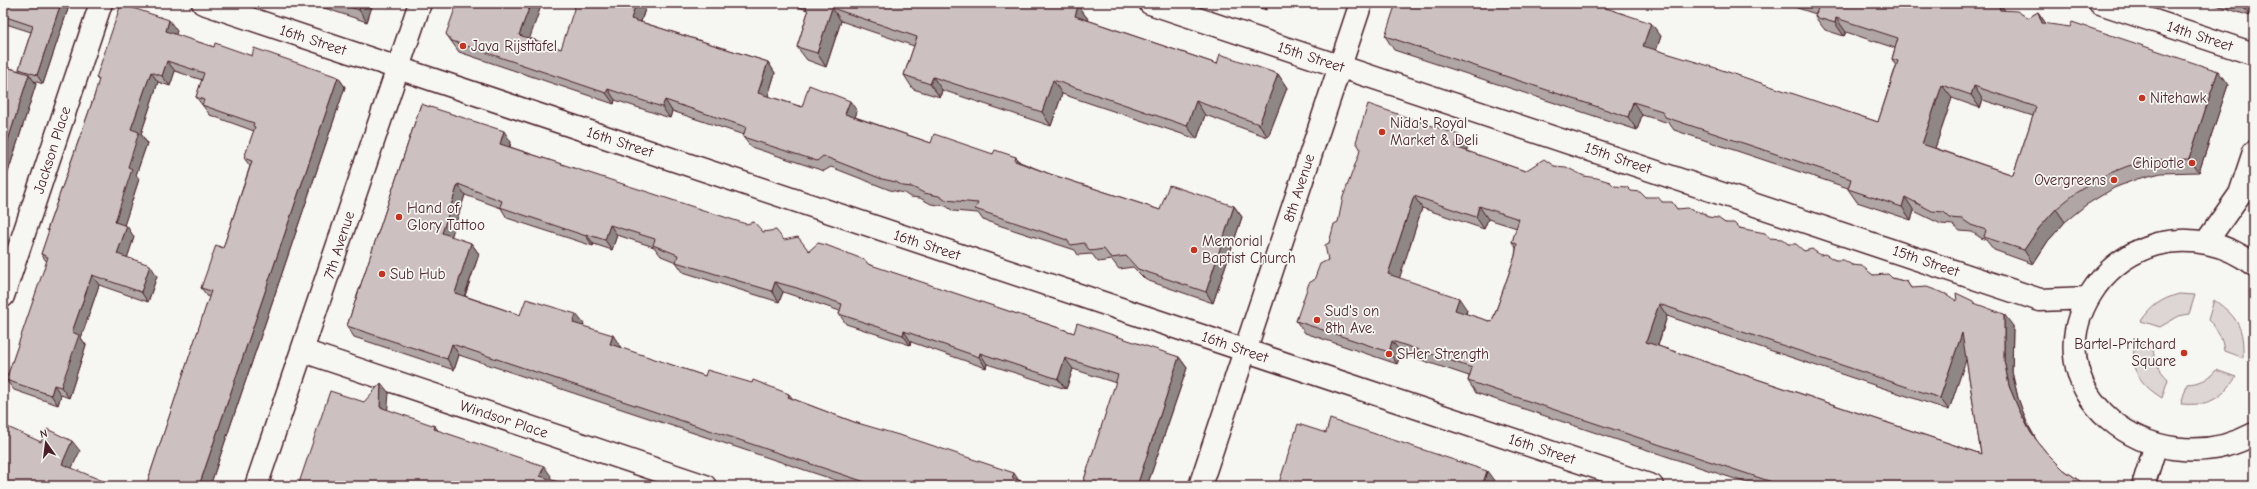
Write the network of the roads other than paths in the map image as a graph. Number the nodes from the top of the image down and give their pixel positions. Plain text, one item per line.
1 (101, 3) edge
2 (202, 3) edge
3 (420, 3) edge
4 (1150, 3) edge
5 (1361, 3) edge
6 (2100, 3) edge
7 (2254, 54) edge
8 (1340, 67) junction
9 (398, 68) junction
10 (2254, 152) edge
11 (2206, 242) junction
12 (2254, 265) edge
13 (3, 296) edge
14 (2088, 298) junction
15 (303, 351) junction
16 (1246, 351) junction
17 (2254, 434) edge
18 (2153, 454) junction
19 (256, 486) edge
20 (705, 486) edge
21 (1200, 486) edge
22 (1652, 486) edge
23 (2143, 486) edge

1 - 13 street, Jackson Place
2 - 9 street, 16th Street
3 - 9 street, 7th Avenue
4 - 8 street, 15th Street
5 - 8 street, 8th Avenue
6 - 7 street, 14th Street
8 - 14 street, 15th Street
8 - 16 street, 8th Avenue
9 - 15 street, 7th Avenue
9 - 16 street, 16th Street
10 - 11 street
11 - 12 street
11 - 14 street
14 - 18 street
15 - 19 street, 7th Avenue
15 - 20 street, Windsor Place
16 - 21 street, 8th Avenue
16 - 22 street, 16th Street
17 - 18 street
18 - 23 street

